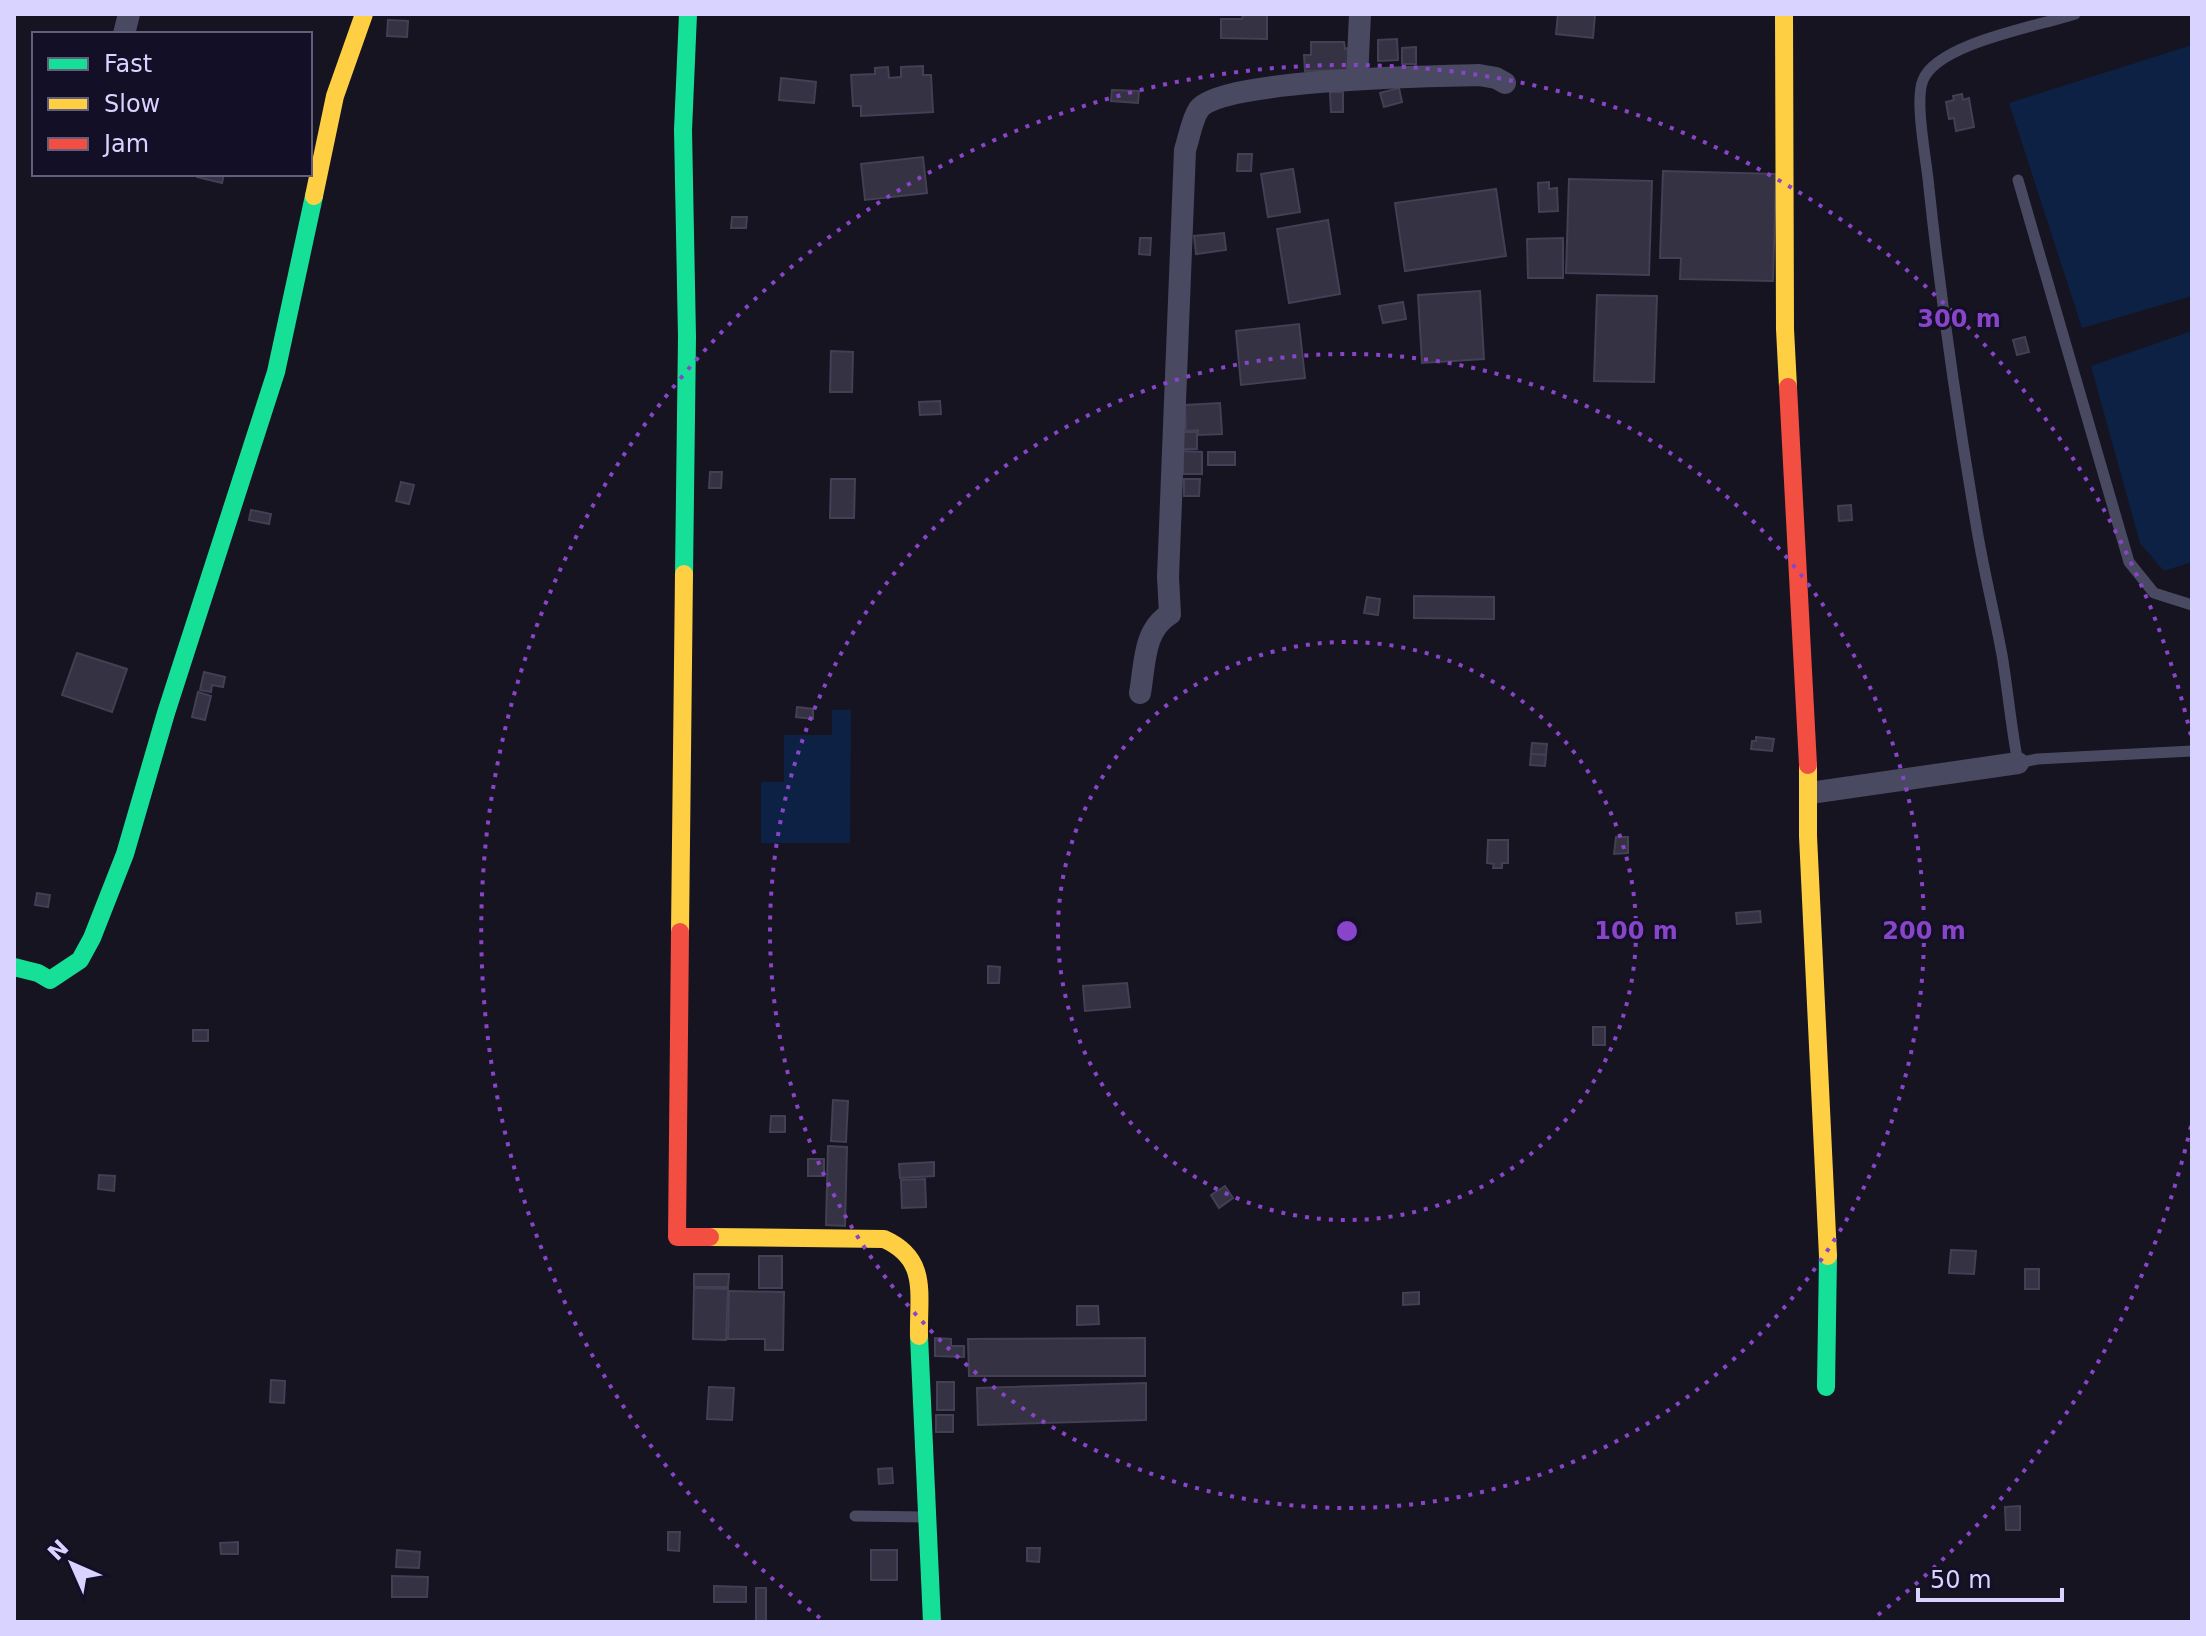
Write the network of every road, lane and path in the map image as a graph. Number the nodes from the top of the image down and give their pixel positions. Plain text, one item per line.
1 (364, 14) edge
2 (688, 14) edge
3 (1360, 14) edge
4 (1784, 14) edge
5 (2075, 14) edge
6 (1357, 79) junction
7 (1505, 83) dead end
8 (2018, 180) dead end
9 (2192, 605) edge
10 (1140, 693) dead end
11 (2192, 751) edge
12 (2018, 763) junction
13 (1810, 793) junction
14 (14, 967) edge
15 (1826, 1387) dead end
16 (855, 1516) dead end
17 (929, 1517) junction
18 (932, 1622) edge

1 - 14 street
2 - 17 street
3 - 6 street
4 - 13 street
5 - 12 lane
6 - 7 street
6 - 10 street
8 - 9 lane
11 - 12 lane
12 - 13 street
13 - 15 street
16 - 17 lane
17 - 18 street

